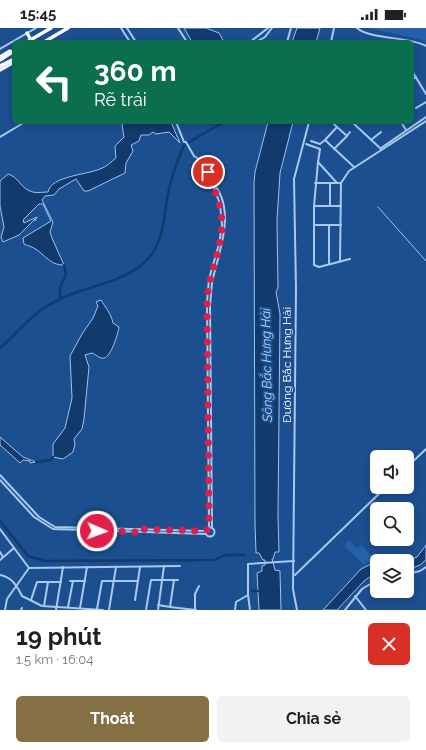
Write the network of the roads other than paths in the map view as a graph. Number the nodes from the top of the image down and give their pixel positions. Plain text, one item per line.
1 (36, 28) edge
2 (51, 28) edge
3 (68, 28) edge
4 (121, 28) edge
5 (127, 28) edge
6 (178, 28) edge
7 (268, 28) edge
8 (272, 28) edge
9 (291, 28) edge
10 (334, 28) edge
11 (357, 28) edge
12 (27, 33) junction
13 (15, 40) edge
14 (29, 40) edge
15 (31, 40) edge
16 (47, 40) edge
17 (129, 40) edge
18 (135, 40) edge
19 (186, 40) edge
20 (253, 40) edge
21 (260, 40) edge
22 (288, 40) edge
23 (331, 40) edge
24 (403, 40) edge
25 (12, 42) edge
26 (414, 42) edge
27 (426, 46) edge
28 (0, 49) edge
29 (12, 51) edge
30 (12, 51) edge
31 (0, 57) edge
32 (0, 60) edge
33 (12, 60) edge
34 (12, 63) edge
35 (0, 66) edge
36 (0, 70) edge
37 (414, 74) edge
38 (416, 77) joint
39 (426, 94) edge
40 (426, 102) edge
41 (416, 108) dead end
42 (426, 116) edge
43 (426, 121) edge
44 (22, 124) edge
45 (177, 124) edge
46 (308, 124) edge
47 (334, 124) edge
48 (354, 124) edge
49 (402, 124) edge
50 (337, 127) junction
51 (407, 131) junction
52 (350, 132) dead end
53 (381, 132) dead end
54 (347, 136) junction
55 (0, 137) edge
56 (324, 140) junction
57 (371, 140) junction
58 (311, 141) dead end
59 (306, 144) dead end
60 (334, 148) junction
61 (380, 149) junction
62 (318, 162) junction
63 (354, 167) junction
64 (315, 183) junction
65 (330, 183) junction
66 (337, 183) junction
67 (341, 183) junction
68 (219, 196) junction
69 (314, 206) junction
70 (330, 206) junction
71 (341, 206) junction
72 (314, 225) junction
73 (329, 225) junction
74 (341, 225) junction
75 (350, 259) dead end
76 (340, 261) junction
77 (329, 264) junction
78 (208, 289) junction
79 (211, 290) junction
80 (207, 378) junction
81 (211, 378) junction
82 (426, 449) edge
83 (208, 451) junction
84 (212, 451) junction
85 (414, 460) edge
86 (0, 475) edge
87 (0, 480) edge
88 (13, 493) junction
89 (379, 494) edge
90 (210, 528) junction
91 (0, 529) edge
92 (206, 532) junction
93 (14, 548) junction
94 (0, 552) edge
95 (4, 557) junction
96 (0, 560) edge
97 (294, 561) junction
98 (164, 566) junction
99 (180, 566) dead end
100 (87, 567) junction
101 (116, 567) junction
102 (140, 567) junction
103 (426, 567) edge
104 (29, 568) junction
105 (63, 568) junction
106 (414, 572) edge
107 (0, 575) edge
108 (295, 575) junction
109 (138, 580) junction
110 (162, 580) junction
111 (174, 580) junction
112 (178, 580) dead end
113 (70, 581) dead end
114 (73, 581) junction
115 (85, 581) junction
116 (114, 581) junction
117 (48, 582) junction
118 (61, 582) junction
119 (370, 583) edge
120 (16, 585) junction
121 (199, 586) dead end
122 (248, 594) junction
123 (355, 596) junction
124 (31, 600) junction
125 (135, 600) dead end
126 (158, 605) junction
127 (44, 606) junction
128 (170, 607) junction
129 (68, 608) junction
130 (80, 608) junction
131 (56, 609) edge
132 (5, 610) edge
133 (97, 610) edge
134 (103, 610) edge
135 (110, 610) edge
136 (146, 610) edge
137 (158, 610) edge
138 (196, 610) edge
139 (235, 610) edge
140 (250, 610) edge
141 (297, 610) edge
142 (344, 610) edge
143 (366, 610) edge

1 - 12 street
2 - 15 highway
3 - 16 highway
4 - 17 street
5 - 18 street
6 - 19 street
7 - 20 street
8 - 21 street
9 - 22 street
10 - 23 street
11 - 24 street
12 - 13 street
12 - 14 highway
25 - 28 street
26 - 27 street
29 - 31 highway
30 - 32 highway
33 - 35 highway
34 - 36 highway
37 - 38 street
38 - 39 street
40 - 41 street
42 - 51 street
43 - 51 street
44 - 55 street
45 - 68 street
46 - 97 street, Đường Bắc Hưng Hải
47 - 50 street
48 - 57 street
49 - 51 street
50 - 54 street
50 - 56 street
51 - 61 street
52 - 54 street
53 - 57 street
54 - 60 street
56 - 58 street
56 - 60 street
57 - 61 street
59 - 62 street
60 - 63 street
61 - 63 street
62 - 64 street
62 - 66 street
63 - 67 street
64 - 65 street
64 - 69 street
65 - 66 street
65 - 70 street
66 - 67 street
67 - 71 street
68 - 78 street
68 - 79 street
69 - 70 street
69 - 72 street
70 - 71 street
71 - 74 street
72 - 73 street
72 - 77 street
73 - 74 street
73 - 77 street
74 - 76 street
75 - 76 street
76 - 77 street
78 - 79 street
78 - 80 street
79 - 81 street
80 - 81 street
80 - 83 street
81 - 84 street
82 - 85 street
83 - 84 street
83 - 90 street
84 - 90 street
86 - 88 street
87 - 88 street
88 - 92 street
89 - 108 street
90 - 92 street
90 - 92 street
91 - 93 street
93 - 95 street
93 - 104 street
94 - 95 street
95 - 96 street
97 - 108 street, Đường Bắc Hưng Hải
97 - 122 street
98 - 99 street
98 - 102 street
98 - 110 street
100 - 101 street
100 - 105 street
100 - 115 street
101 - 102 street
101 - 116 street
102 - 109 street
103 - 106 street
104 - 105 street
104 - 120 street
105 - 118 street
107 - 120 street
108 - 141 street, Đường Bắc Hưng Hải
109 - 116 street
109 - 125 street
110 - 111 street
110 - 126 street
110 - 136 street
111 - 112 street
111 - 128 street
113 - 114 street
114 - 115 street
114 - 129 street
115 - 130 street
116 - 133 street
116 - 135 street
117 - 118 street
117 - 124 street
117 - 127 street
118 - 131 street
119 - 123 street
120 - 124 street
120 - 132 street
121 - 138 street
122 - 139 street
122 - 140 street
123 - 142 street
123 - 143 street
124 - 127 street
126 - 128 street
126 - 137 street
127 - 131 street
128 - 138 street
129 - 130 street
129 - 131 street
130 - 133 street
133 - 134 street

